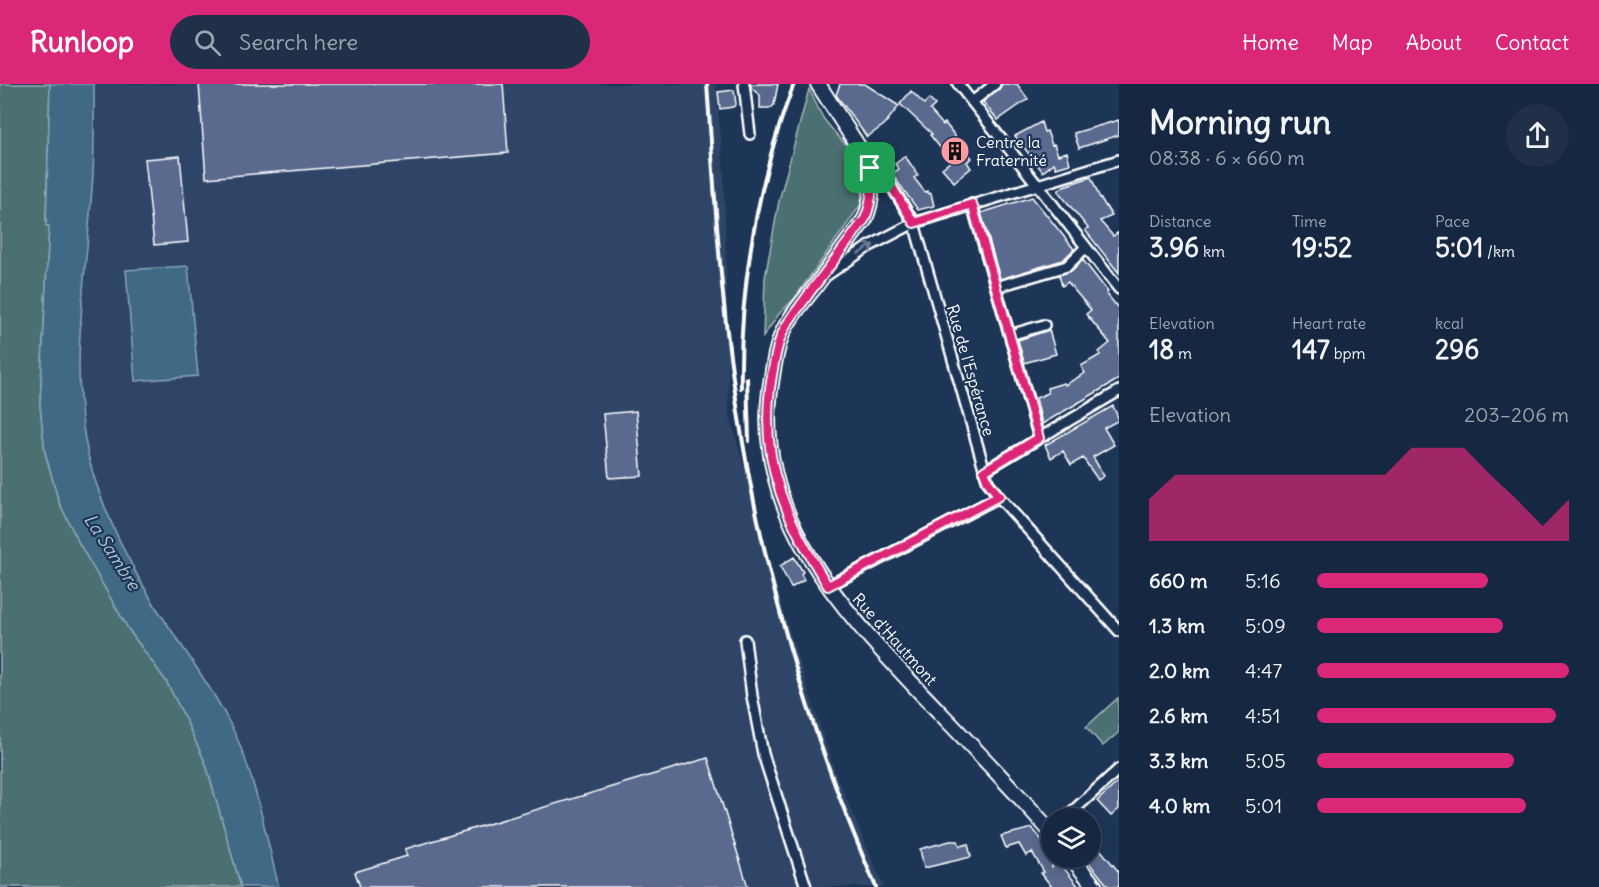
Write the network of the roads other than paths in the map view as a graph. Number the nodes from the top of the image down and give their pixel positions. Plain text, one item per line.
1 (744, 84) edge
2 (958, 84) edge
3 (994, 84) edge
4 (824, 88) edge
5 (972, 102) junction
6 (750, 134) dead end
7 (866, 157) junction
8 (1119, 160) edge
9 (1036, 185) junction
10 (972, 204) junction
11 (914, 223) junction
12 (1086, 247) junction
13 (820, 279) junction
14 (996, 287) junction
15 (1119, 288) edge
16 (1044, 325) dead end
17 (1010, 335) junction
18 (1119, 392) edge
19 (1039, 438) junction
20 (984, 471) junction
21 (999, 496) junction
22 (828, 586) junction
23 (1119, 631) edge
24 (745, 640) dead end
25 (1119, 769) edge
26 (1076, 808) edge
27 (1041, 821) edge
28 (1080, 868) edge
29 (806, 887) edge
30 (1095, 887) edge

1 - 6 street
2 - 5 street
3 - 5 street
4 - 7 street, Rue d'Hautmont
5 - 9 street
7 - 11 street, Rue de l'Espérance
7 - 13 street, Rue d'Hautmont
8 - 9 street
9 - 10 street
9 - 12 street
10 - 11 street
10 - 14 street
13 -> 11 street
11 - 20 street, Rue de l'Espérance
12 - 14 street
12 - 15 street
13 - 22 street, Rue d'Hautmont
14 - 17 street
16 - 17 street
17 - 19 street
18 - 19 street
19 - 20 street
20 - 21 street, Rue de l'Espérance
21 - 22 street
21 - 23 street, Rue de l'Espérance
22 - 27 street, Rue d'Hautmont
24 - 29 street
25 - 26 street
28 - 30 street

